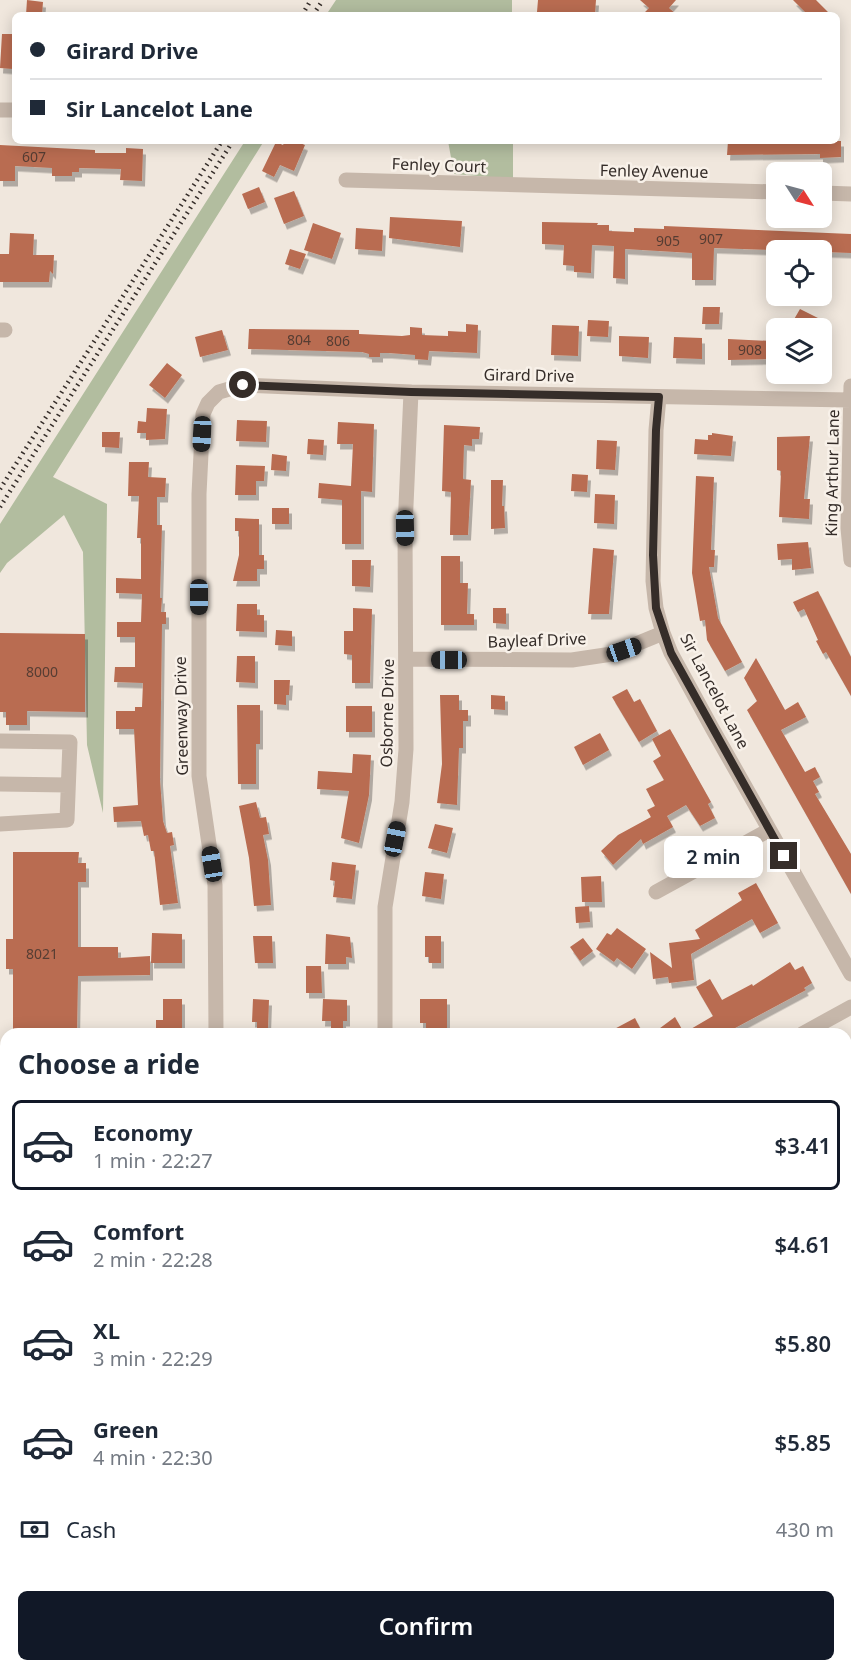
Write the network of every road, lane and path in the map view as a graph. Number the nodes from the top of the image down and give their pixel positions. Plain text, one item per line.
1 (346, 180) dead end
2 (531, 186) joint
3 (766, 192) edge
4 (832, 193) edge
5 (851, 194) edge
6 (851, 386) edge
7 (411, 392) junction
8 (659, 397) junction
9 (210, 400) joint
10 (851, 400) edge
11 (851, 560) edge
12 (663, 633) junction
13 (407, 659) junction
14 (0, 741) edge
15 (0, 784) edge
16 (68, 785) junction
17 (0, 824) edge
18 (769, 830) junction
19 (656, 892) dead end
20 (851, 974) edge
21 (851, 1007) edge
22 (216, 1028) edge
23 (385, 1028) edge
24 (813, 1028) edge

1 - 2 street, Fenley Court
2 - 3 street, Fenley Avenue
4 - 5 street
6 - 10 street, King Arthur Lane
7 - 8 street, Girard Drive
7 - 9 street, Girard Drive
7 - 13 street, Osborne Drive
8 - 10 street, Girard Drive
8 - 12 street, Sir Lancelot Lane
9 - 22 street, Greenway Drive
10 - 11 street, King Arthur Lane
12 - 13 street, Bayleaf Drive
12 - 18 street, Sir Lancelot Lane
13 - 23 street, Osborne Drive
14 - 16 street
15 - 16 street
16 - 17 street
18 - 19 street
18 - 20 street, Sir Lancelot Lane
21 - 24 street

